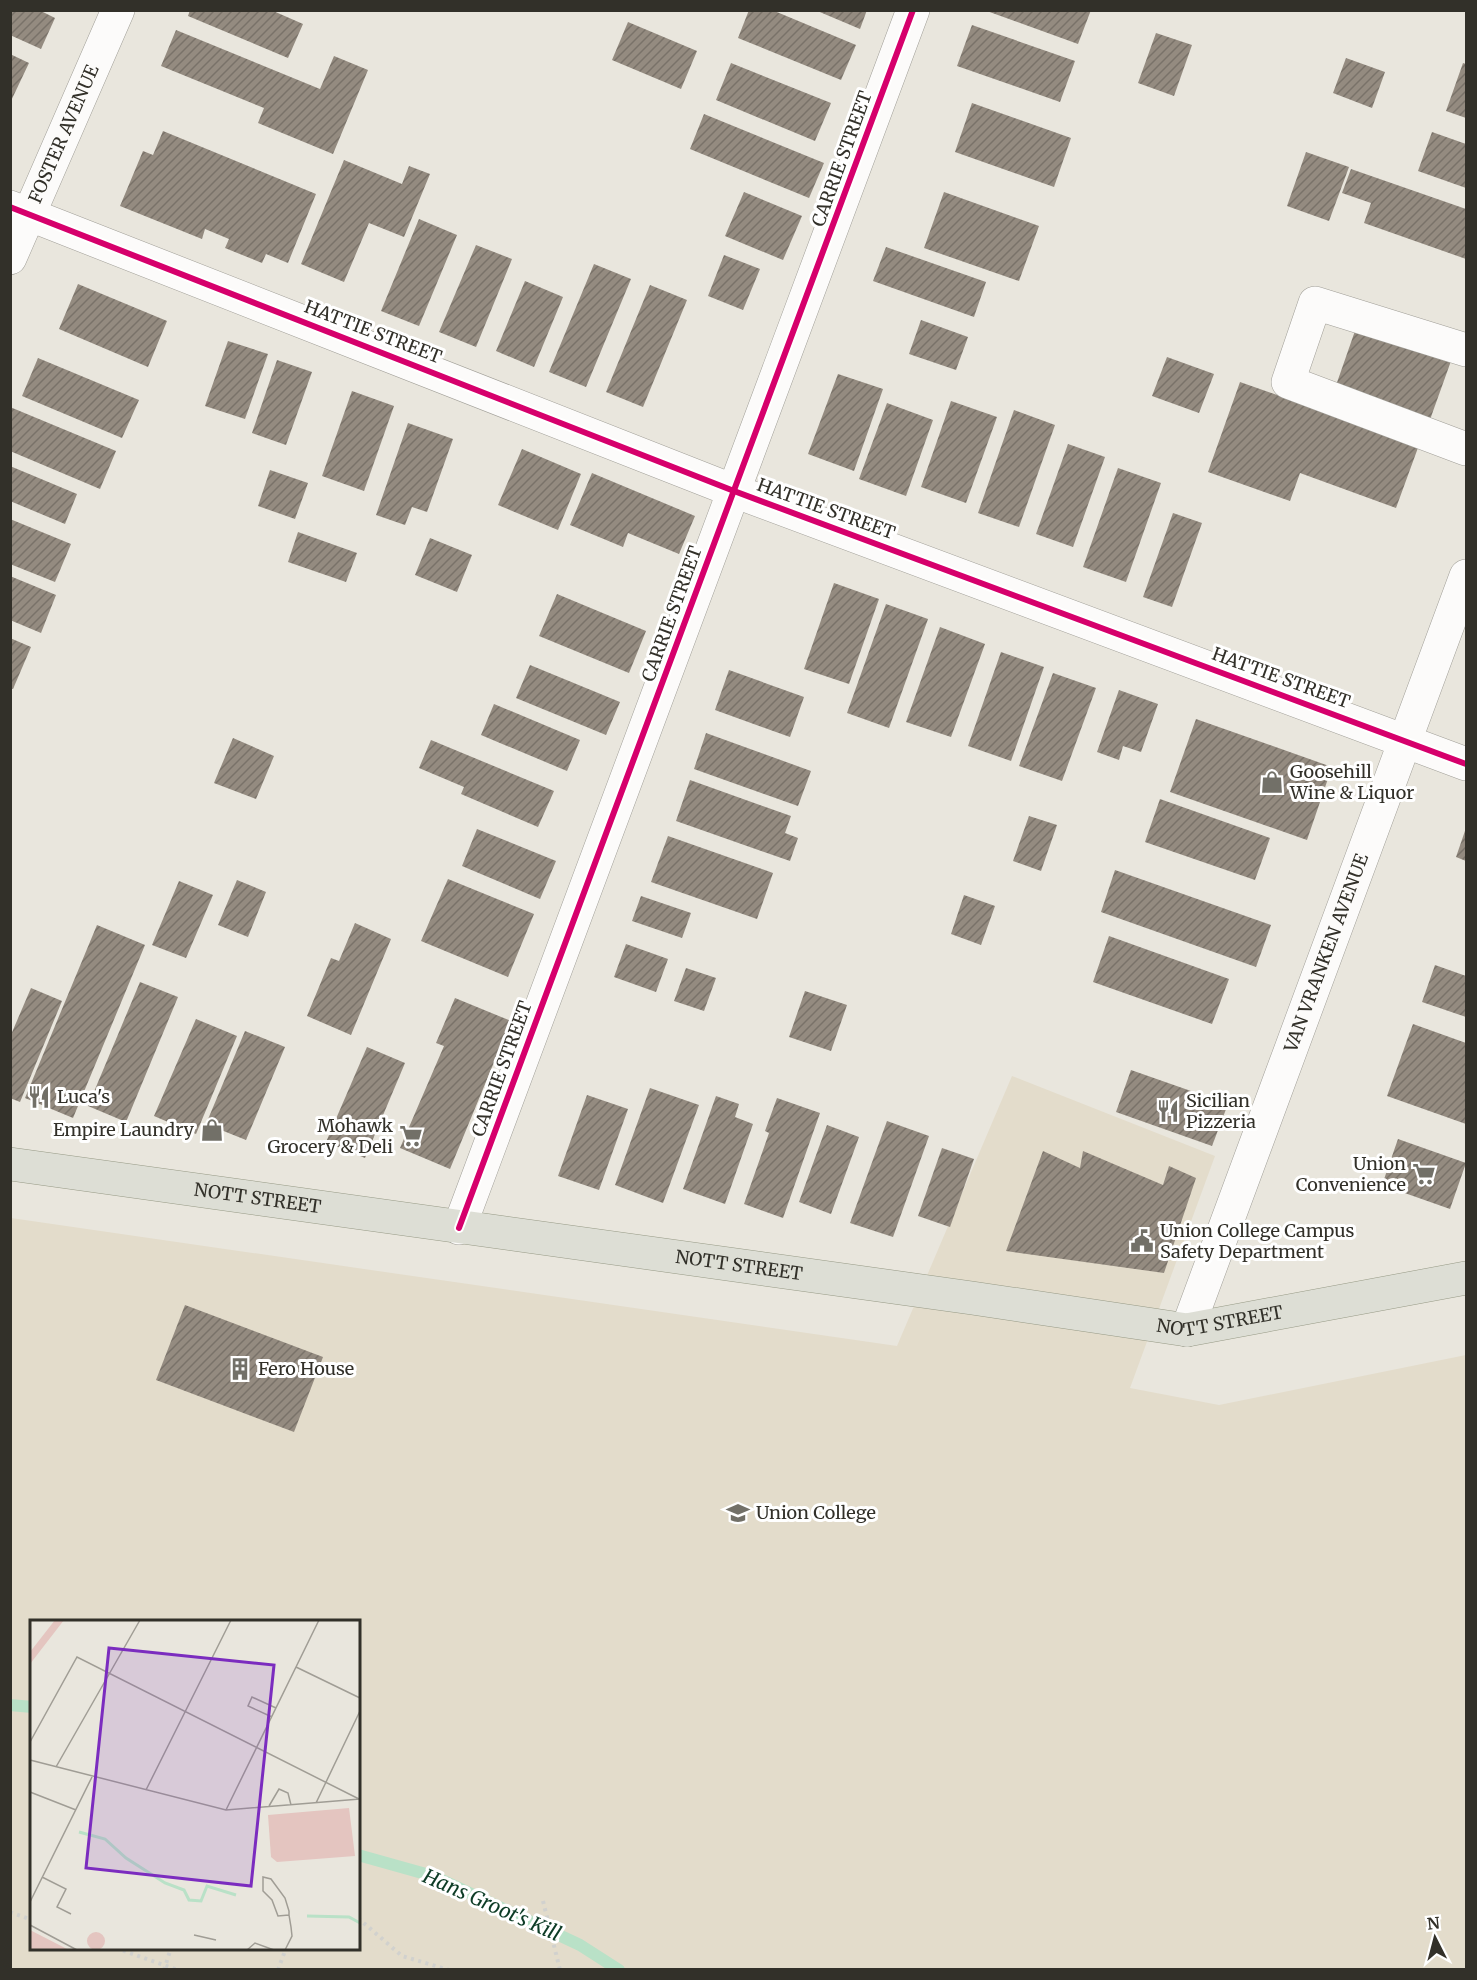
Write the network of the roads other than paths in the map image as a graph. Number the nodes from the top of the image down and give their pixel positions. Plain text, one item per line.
1 (118, 10) edge
2 (913, 10) edge
3 (20, 210) edge
4 (10, 258) edge
5 (1467, 350) edge
6 (1467, 449) edge
7 (734, 490) junction
8 (1467, 576) edge
9 (1406, 741) junction
10 (1467, 764) edge
11 (10, 1164) edge
12 (459, 1228) junction
13 (1467, 1278) edge
14 (1187, 1330) junction

1 - 3 street, FOSTER AVENUE
2 - 7 street, CARRIE STREET
3 - 4 street, FOSTER AVENUE
3 - 7 street, HATTIE STREET
5 - 6 street
7 - 9 street, HATTIE STREET
7 - 12 street, CARRIE STREET
8 - 9 street, VAN VRANKEN AVENUE
9 - 10 street, HATTIE STREET
9 - 14 street, VAN VRANKEN AVENUE
11 - 12 main road, NOTT STREET
12 - 14 main road, NOTT STREET
13 - 14 main road, NOTT STREET

